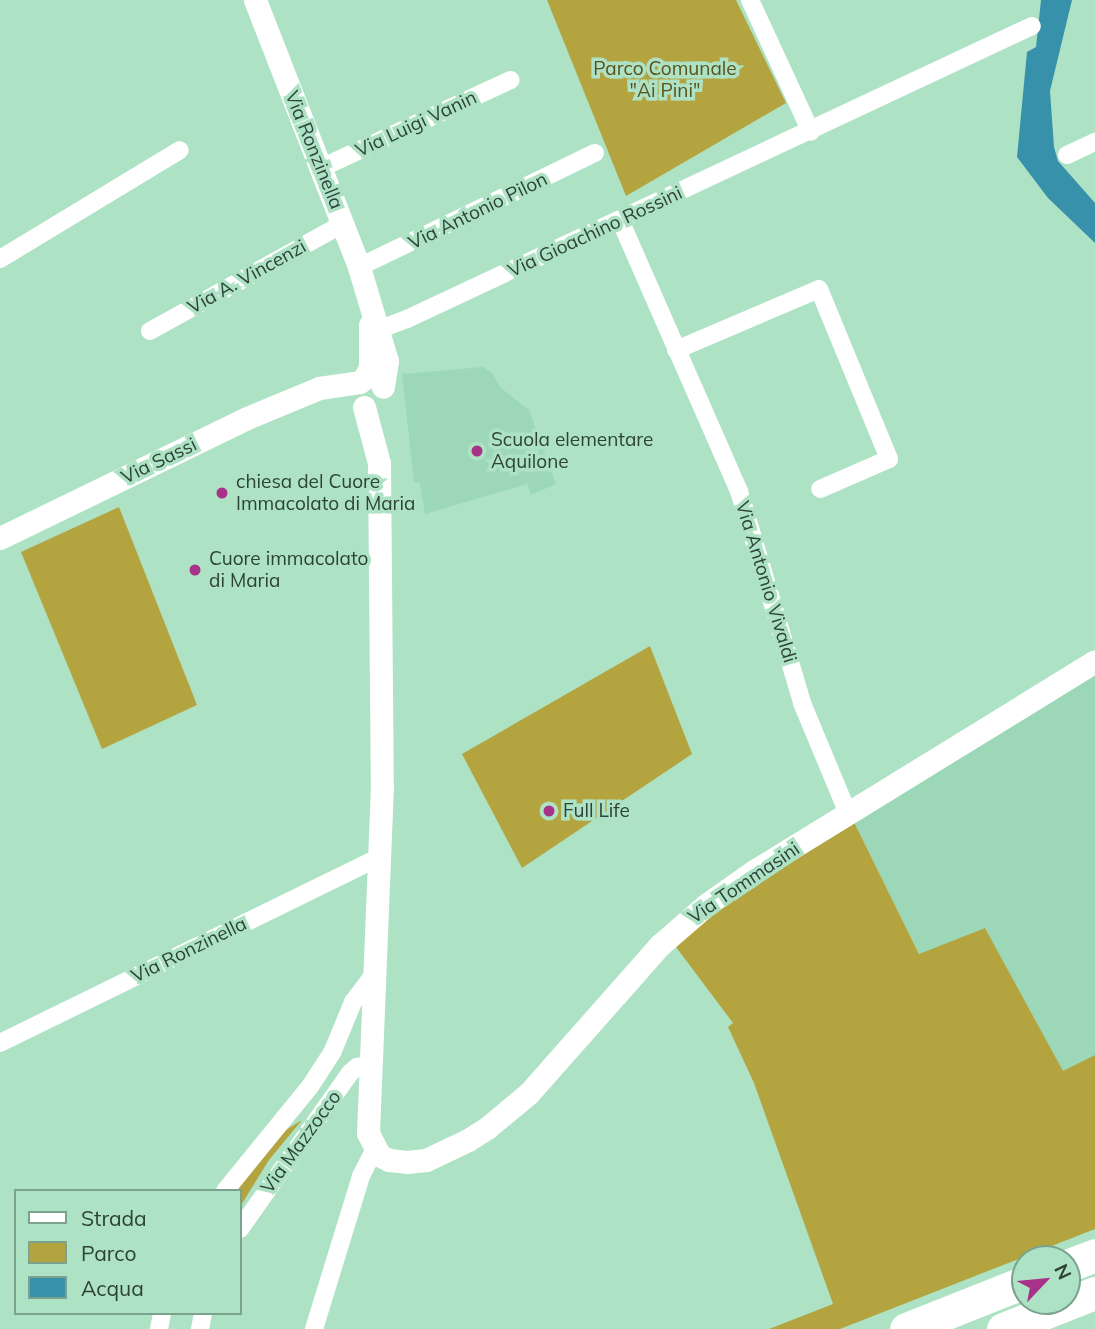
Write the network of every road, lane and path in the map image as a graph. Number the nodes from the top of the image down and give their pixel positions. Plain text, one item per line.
1 (255, 0) edge
2 (750, 0) edge
3 (1032, 26) dead end
4 (510, 80) dead end
5 (811, 132) junction
6 (1095, 142) edge
7 (180, 150) dead end
8 (596, 153) dead end
9 (1067, 155) dead end
10 (321, 168) junction
11 (620, 220) junction
12 (344, 223) junction
13 (0, 258) edge
14 (359, 267) junction
15 (369, 301) junction
16 (377, 330) junction
17 (150, 331) dead end
18 (676, 350) junction
19 (368, 393) junction
20 (820, 489) dead end
21 (0, 538) edge
22 (1095, 662) edge
23 (849, 816) junction
24 (378, 858) junction
25 (376, 971) junction
26 (0, 1042) edge
27 (370, 1065) junction
28 (371, 1141) junction
29 (227, 1189) edge
30 (242, 1226) edge
31 (1011, 1288) edge
32 (1095, 1293) edge
33 (314, 1329) edge
34 (906, 1329) edge
35 (1003, 1329) edge

1 - 10 street, Via Ronzinella
2 - 5 street
3 - 5 street, Via Gioachino Rossini
4 - 10 street, Via Luigi Vanin
5 - 11 street, Via Gioachino Rossini
6 - 9 street
7 - 13 street
8 - 14 street, Via Antonio Pilon
10 - 12 street, Via Ronzinella
11 - 16 street, Via Gioachino Rossini
11 - 18 street, Via Antonio Vivaldi
12 - 14 street, Via Ronzinella
12 - 17 street, Via A. Vincenzi
14 - 15 street, Via Ronzinella
15 - 16 street, Via Ronzinella
15 - 19 street, Via Ronzinella
16 - 19 street, Via Ronzinella
18 - 20 street
18 - 23 street, Via Antonio Vivaldi
19 - 21 street, Via Sassi
19 - 24 street, Via Ronzinella
22 - 23 street, Via Tommasini
23 - 28 street, Via Tommasini
24 - 25 street, Via Ronzinella
24 - 26 street, Via Ronzinella
25 - 27 street, Via Ronzinella
25 - 29 street
27 - 28 street, Via Ronzinella
27 - 30 street, Via Mazzocco
28 - 33 street, Via Ronzinella
31 - 34 highway
32 - 35 highway

